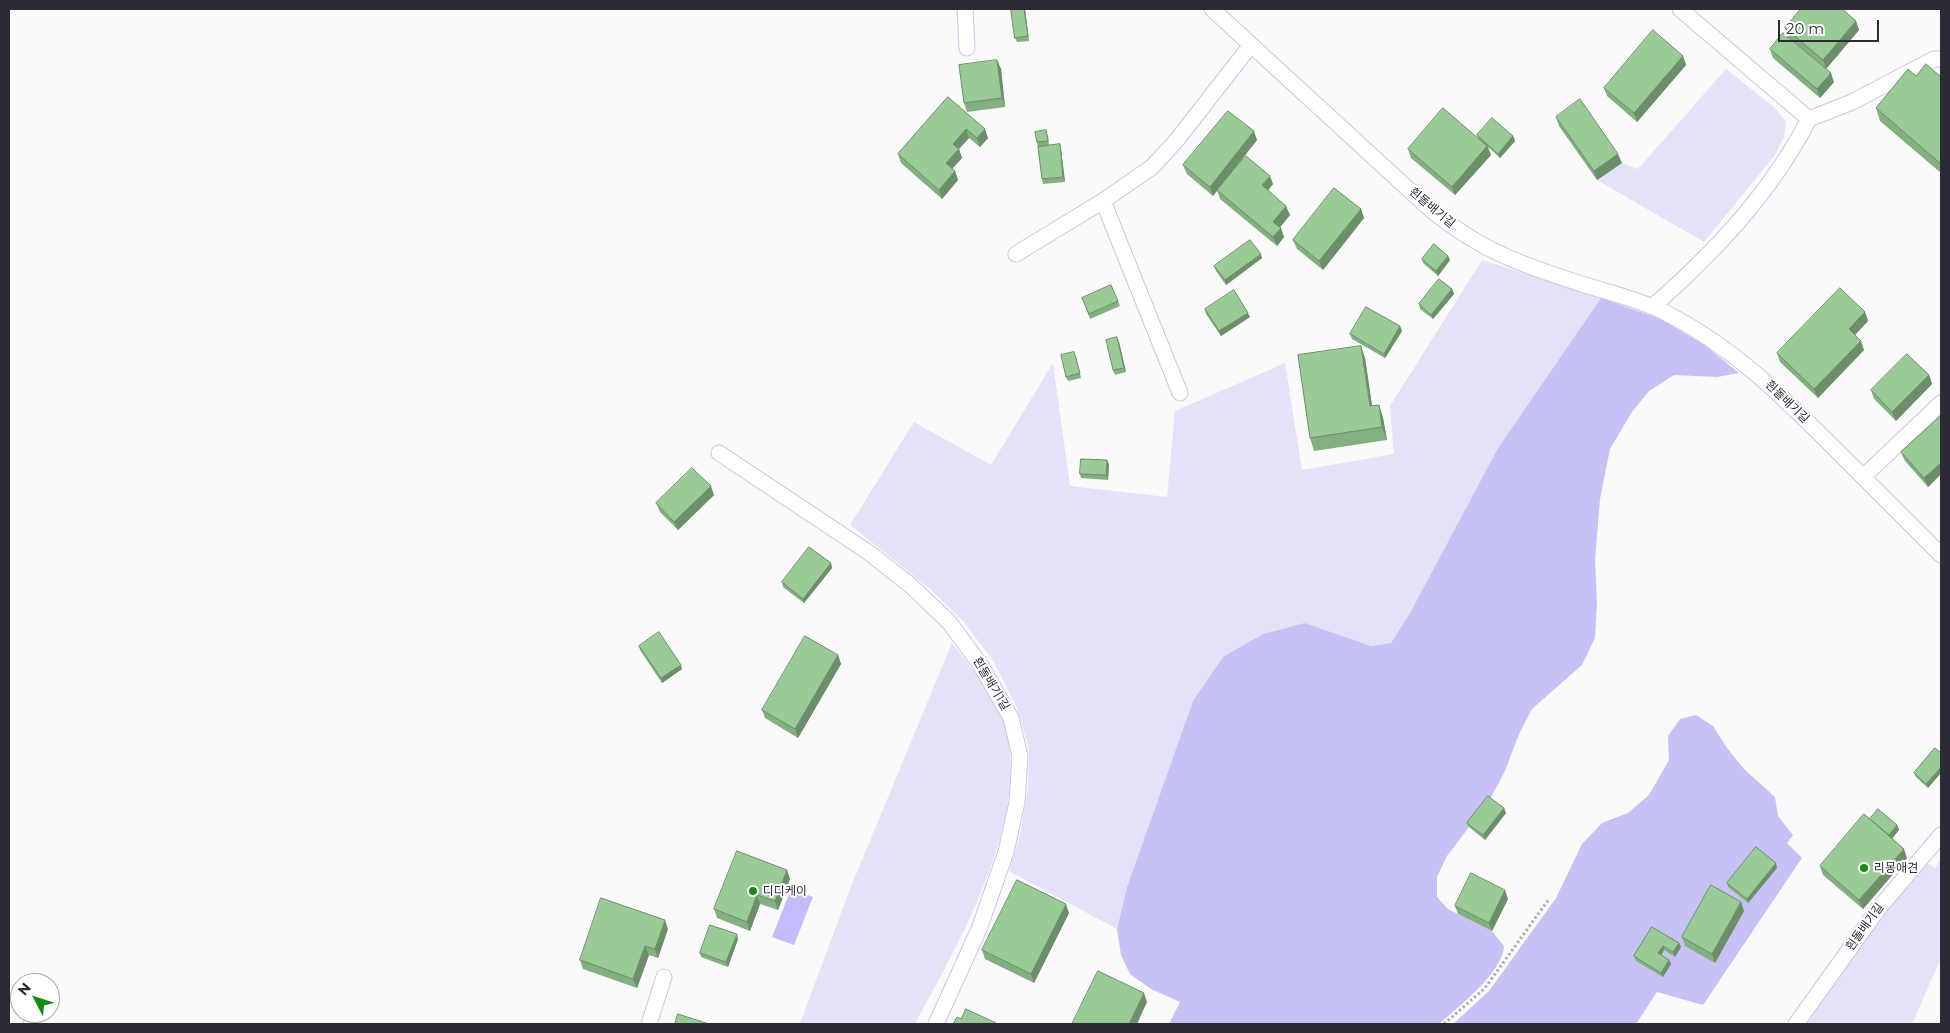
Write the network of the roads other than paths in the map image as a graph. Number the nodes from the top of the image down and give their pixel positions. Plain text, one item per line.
1 (965, 9) edge
2 (1212, 9) edge
3 (1680, 9) edge
4 (1251, 45) junction
5 (967, 48) dead end
6 (1941, 58) edge
7 (1809, 119) junction
8 (1103, 201) junction
9 (1016, 254) dead end
10 (1652, 307) junction
11 (1180, 393) dead end
12 (1941, 403) edge
13 (719, 453) dead end
14 (1863, 477) junction
15 (1941, 555) edge
16 (1941, 835) edge
17 (664, 977) dead end
18 (649, 1024) edge
19 (936, 1024) edge
20 (1796, 1024) edge

1 - 5 lane
2 - 4 lane, 흰돌배기길
3 - 7 lane
4 - 8 lane
4 - 10 lane, 흰돌배기길
6 - 7 lane
7 - 10 lane
8 - 9 lane
8 - 11 lane
10 - 14 lane, 흰돌배기길
12 - 14 lane
13 - 19 lane, 흰돌배기1길
14 - 15 lane, 흰돌배기길
16 - 20 lane, 흰돌배기길
17 - 18 lane

